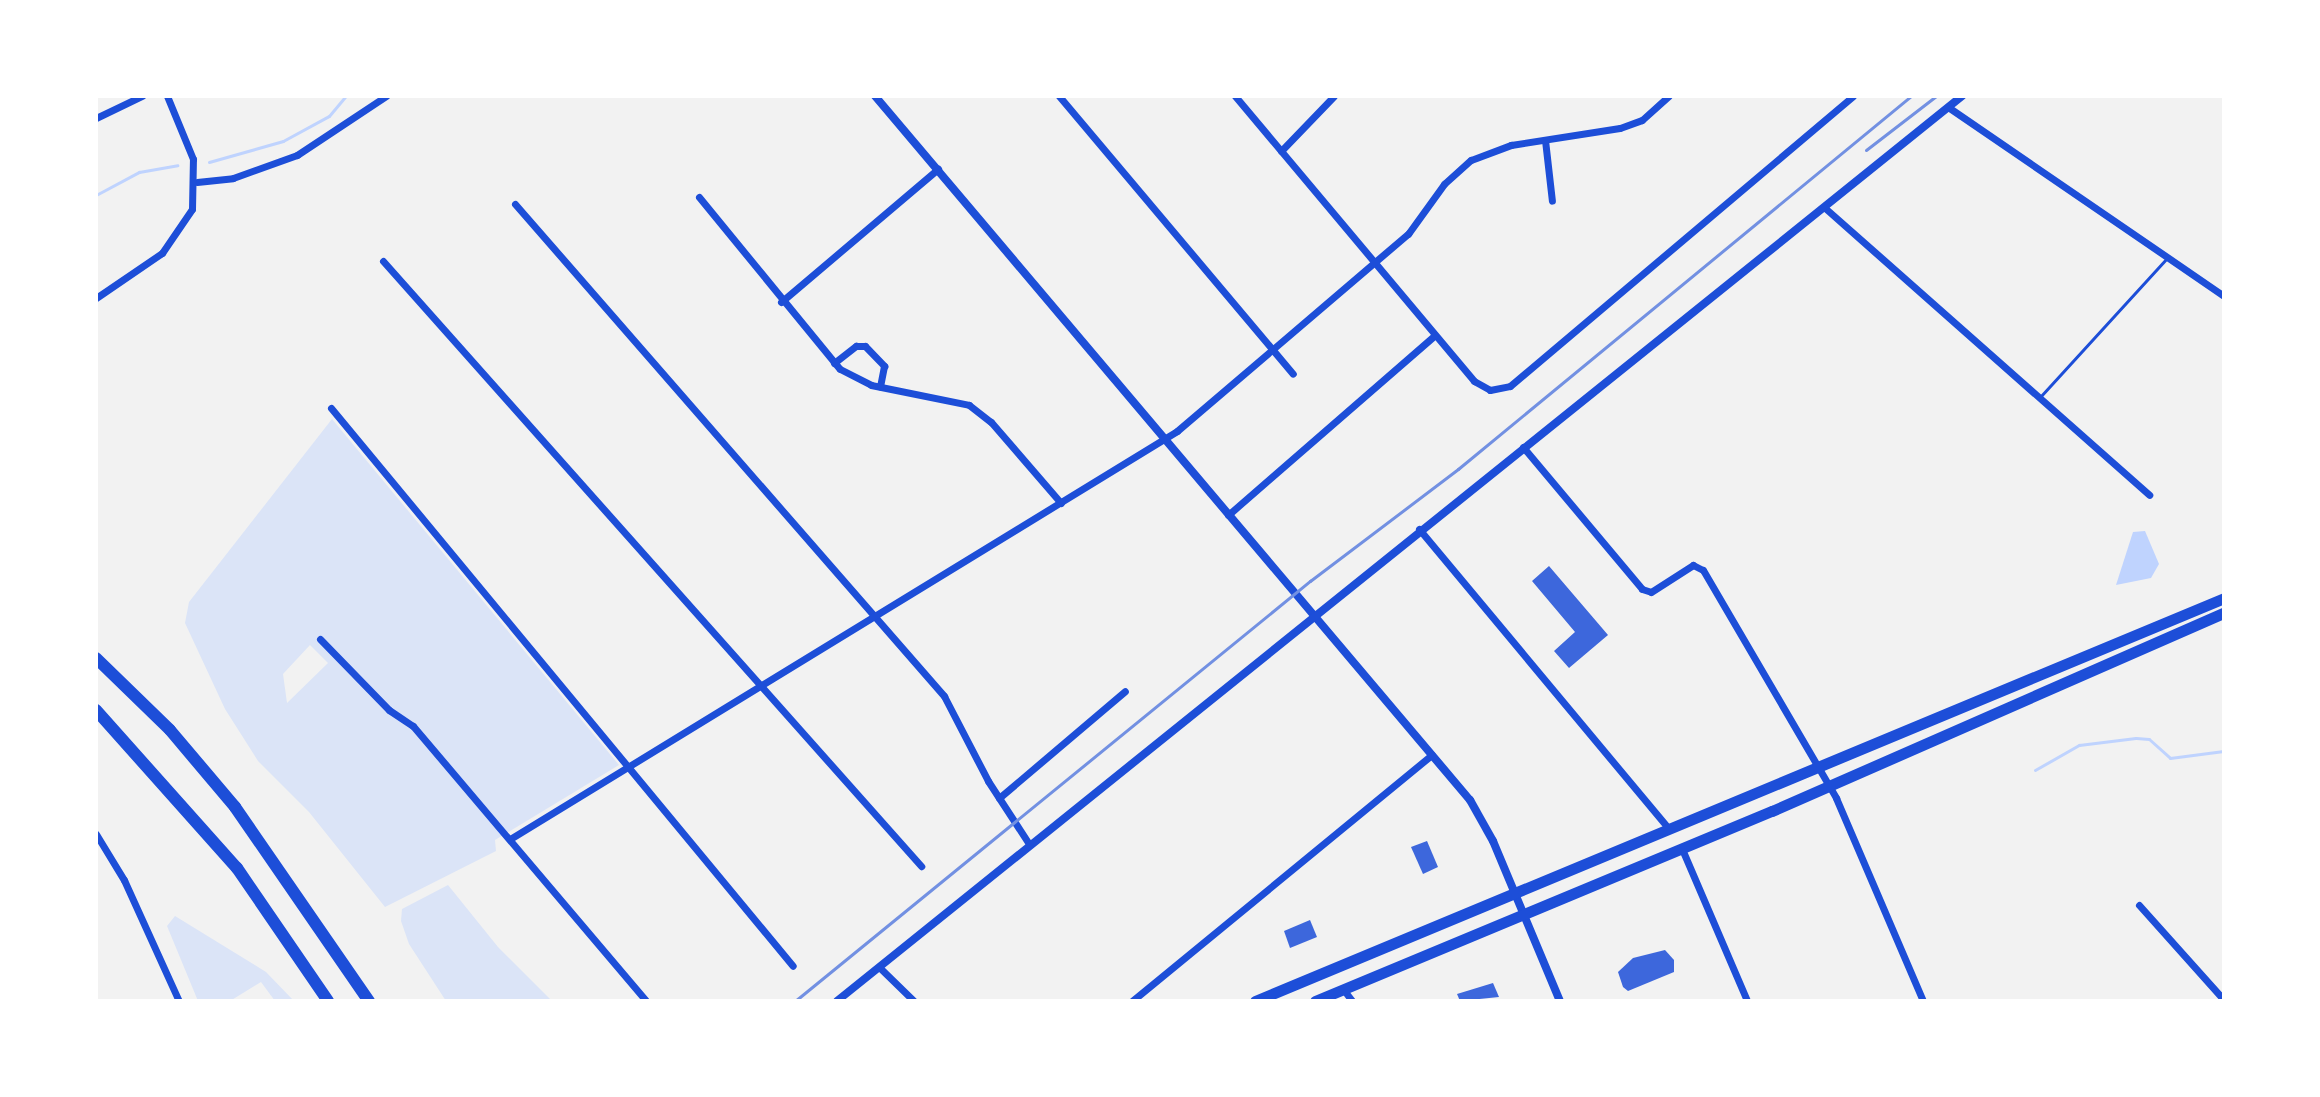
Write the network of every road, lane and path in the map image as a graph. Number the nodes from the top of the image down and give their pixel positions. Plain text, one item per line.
1 (142, 96) edge
2 (167, 96) edge
3 (386, 96) edge
4 (875, 96) edge
5 (1059, 96) edge
6 (1235, 96) edge
7 (1334, 96) edge
8 (1669, 96) edge
9 (1853, 96) edge
10 (1962, 96) edge
11 (1948, 107) junction
12 (96, 118) edge
13 (1545, 140) junction
14 (1281, 151) junction
15 (938, 169) junction
16 (197, 182) junction
17 (699, 197) dead end
18 (1552, 201) dead end
19 (515, 204) dead end
20 (1825, 208) junction
21 (2166, 259) junction
22 (383, 261) dead end
23 (1376, 263) junction
24 (2224, 296) edge
25 (96, 298) edge
26 (781, 302) junction
27 (1435, 335) junction
28 (1272, 351) junction
29 (834, 363) junction
30 (1293, 374) dead end
31 (880, 387) junction
32 (2037, 400) junction
33 (331, 408) dead end
34 (1165, 439) junction
35 (1523, 447) junction
36 (2149, 495) dead end
37 (1061, 503) junction
38 (1228, 515) junction
39 (1419, 529) junction
40 (2224, 598) edge
41 (1313, 613) junction
42 (2224, 613) edge
43 (874, 616) junction
44 (320, 639) dead end
45 (96, 658) edge
46 (759, 686) junction
47 (1125, 691) dead end
48 (96, 710) edge
49 (1432, 755) junction
50 (628, 767) junction
51 (1820, 767) junction
52 (1830, 786) junction
53 (999, 798) junction
54 (1668, 828) junction
55 (96, 834) edge
56 (510, 839) junction
57 (1029, 844) junction
58 (1682, 849) junction
59 (921, 866) dead end
60 (1514, 890) junction
61 (2139, 905) dead end
62 (1524, 914) junction
63 (793, 966) dead end
64 (879, 967) junction
65 (308, 974) junction
66 (352, 977) junction
67 (1343, 989) junction
68 (2224, 1000) edge
69 (179, 1001) edge
70 (320, 1001) edge
71 (328, 1001) edge
72 (369, 1001) edge
73 (379, 1001) edge
74 (646, 1001) edge
75 (837, 1001) edge
76 (914, 1001) edge
77 (1132, 1001) edge
78 (1255, 1001) edge
79 (1315, 1001) edge
80 (1352, 1001) edge
81 (1560, 1001) edge
82 (1747, 1001) edge
83 (1923, 1001) edge

1 - 12 street
2 - 16 street
3 - 16 street
4 - 15 street
5 - 28 street
6 - 14 street
7 - 14 street
8 - 13 street
9 - 27 street
10 - 11 street
11 - 20 street
11 - 21 street
13 - 18 street
13 - 23 street
14 - 23 street
15 - 26 street
15 - 34 street
16 - 25 street
17 - 26 street
19 - 43 street
20 - 32 street
20 - 35 street
21 - 24 street
21 - 32 lane
22 - 46 street
23 - 27 street
23 - 28 street
26 - 29 street
27 - 38 street
28 - 30 street
28 - 34 street
29 - 31 street
29 - 31 street
31 - 37 street
32 - 36 street
33 - 50 street
34 - 37 street
34 - 38 street
35 - 39 street
35 - 51 street
37 - 43 street
38 - 41 street
39 - 41 street
39 - 54 street
40 - 51 highway
41 - 49 street
41 - 57 street
42 - 52 highway
43 - 46 street
43 - 53 street
44 - 56 street
45 - 66 highway
46 - 50 street
46 - 59 street
47 - 53 street
48 - 65 highway
49 - 60 street
49 - 77 street
50 - 56 street
50 - 63 street
51 - 52 street
51 - 54 highway
52 - 58 highway
52 - 83 street
53 - 57 street
54 - 60 highway
55 - 69 street
56 - 74 street
57 - 64 street
58 - 62 highway
58 - 82 street
60 - 62 street
60 - 78 highway
61 - 68 street
62 - 67 highway
62 - 81 street
64 - 75 street
64 - 76 street
65 - 70 highway
65 - 71 highway
66 - 72 highway
66 - 73 highway
67 - 79 highway
67 - 80 street

